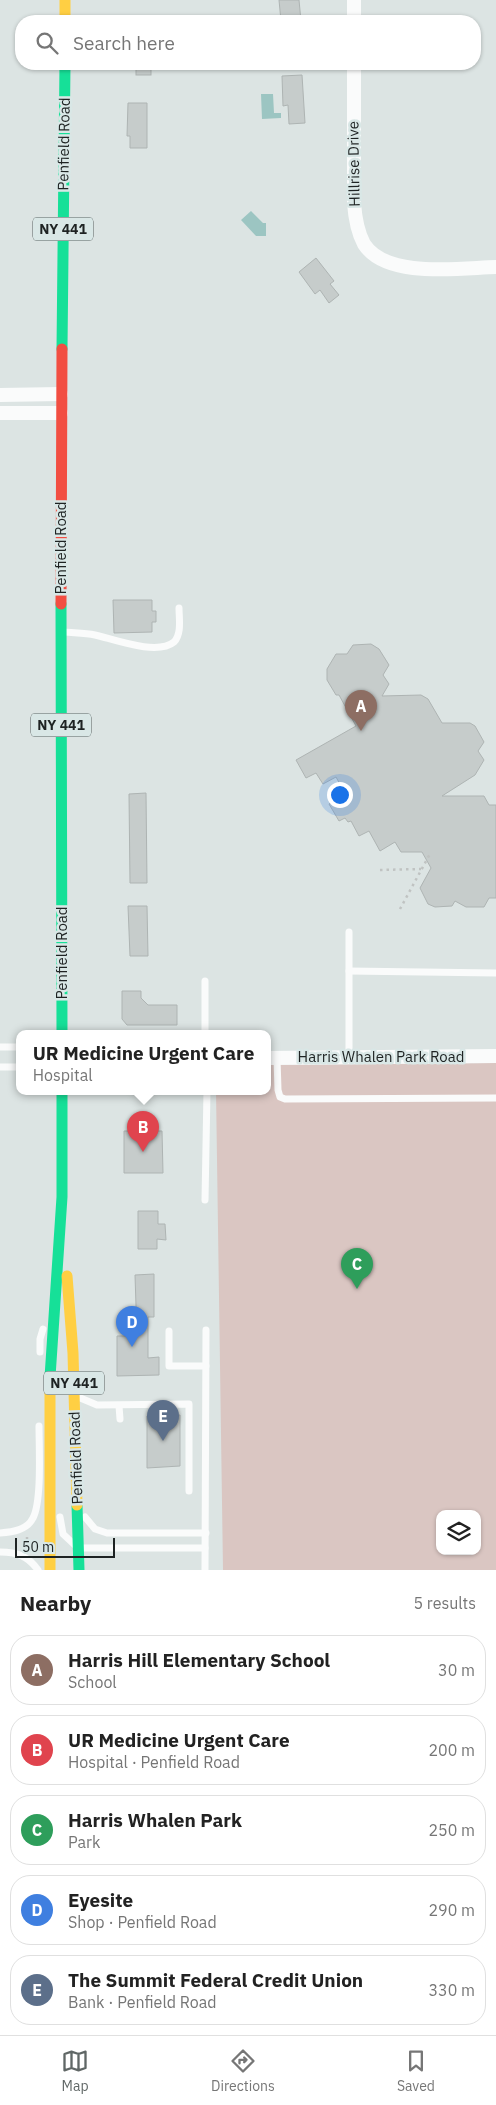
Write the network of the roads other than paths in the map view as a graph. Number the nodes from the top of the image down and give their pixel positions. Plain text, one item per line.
1 (65, 0) edge
2 (354, 0) edge
3 (65, 15) edge
4 (354, 15) edge
5 (65, 70) edge
6 (354, 70) edge
7 (496, 267) edge
8 (61, 394) junction
9 (0, 395) edge
10 (0, 413) edge
11 (61, 413) junction
12 (179, 608) dead end
13 (61, 632) junction
14 (349, 932) dead end
15 (349, 971) junction
16 (496, 973) edge
17 (205, 981) dead end
18 (62, 1030) edge
19 (205, 1030) edge
20 (0, 1047) edge
21 (16, 1047) edge
22 (496, 1056) edge
23 (349, 1057) junction
24 (272, 1058) edge
25 (0, 1067) edge
26 (16, 1067) edge
27 (62, 1095) edge
28 (207, 1095) edge
29 (496, 1098) edge
30 (62, 1197) junction
31 (205, 1200) dead end
32 (55, 1293) junction
33 (206, 1330) dead end
34 (169, 1331) dead end
35 (40, 1364) dead end
36 (206, 1366) junction
37 (50, 1388) junction
38 (74, 1395) junction
39 (119, 1406) junction
40 (39, 1418) dead end
41 (120, 1419) dead end
42 (59, 1454) dead end
43 (190, 1491) dead end
44 (77, 1501) junction
45 (60, 1513) dead end
46 (0, 1533) edge
47 (206, 1533) junction
48 (78, 1548) junction
49 (206, 1548) junction
50 (0, 1552) edge
51 (38, 1570) edge
52 (50, 1570) edge
53 (79, 1570) edge
54 (205, 1570) edge

1 - 3 main road
2 - 4 street
5 - 8 main road, Penfield Road / NY 441
6 - 7 street, Hillrise Drive
8 - 9 street
8 - 11 main road, Penfield Road / NY 441
10 - 11 street
11 - 13 main road, Penfield Road / NY 441
12 - 13 lane
13 - 18 main road, Penfield Road / NY 441
14 - 15 lane
15 - 16 lane
15 - 23 lane
17 - 19 lane
20 - 21 lane
22 - 23 street, Harris Whalen Park Road
23 - 24 street, Harris Whalen Park Road
24 - 29 lane
25 - 26 lane
27 - 30 main road, Penfield Road / NY 441
28 - 31 lane
30 - 32 main road, Penfield Road / NY 441
30 - 38 main road, Penfield Road / NY 441
32 - 35 lane
32 - 37 main road, Penfield Road / NY 441
33 - 36 lane
34 - 36 lane
36 - 47 lane
37 - 42 lane
37 - 52 main road, Penfield Road / NY 441
38 - 39 lane
38 - 44 main road, Penfield Road / NY 441
39 - 41 lane
39 - 43 lane
40 - 46 lane
44 - 47 lane
44 - 48 main road, Penfield Road / NY 441
45 - 48 lane
47 - 49 lane
48 - 49 lane
48 - 53 main road, Penfield Road / NY 441
49 - 54 lane
50 - 51 lane

